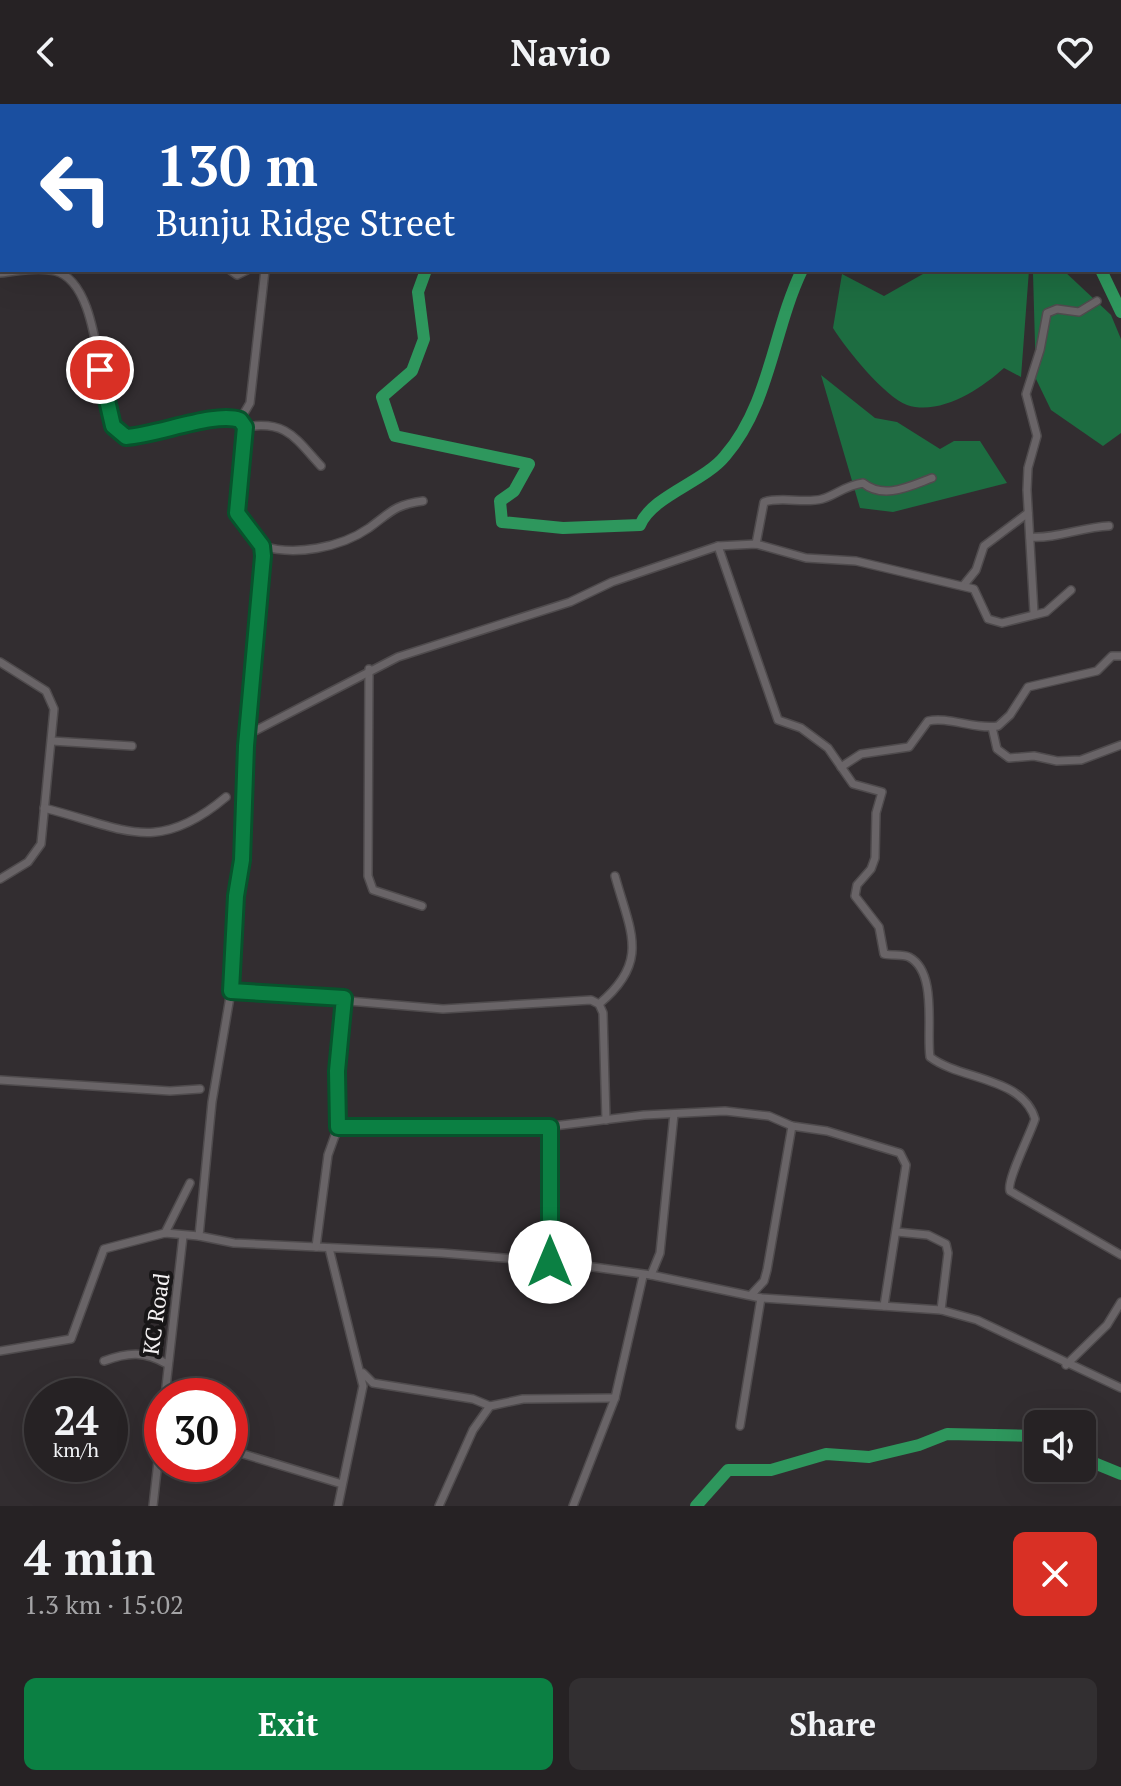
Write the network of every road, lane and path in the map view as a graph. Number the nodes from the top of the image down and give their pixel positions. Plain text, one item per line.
1 (31, 272) edge
2 (63, 272) edge
3 (265, 272) edge
4 (0, 273) edge
5 (1097, 301) dead end
6 (242, 423) junction
7 (321, 466) dead end
8 (932, 478) dead end
9 (423, 501) dead end
10 (1028, 513) junction
11 (1109, 526) dead end
12 (1030, 537) junction
13 (756, 544) junction
14 (262, 546) junction
15 (718, 546) junction
16 (963, 586) junction
17 (1071, 590) dead end
18 (1034, 613) junction
19 (1121, 656) edge
20 (0, 662) edge
21 (369, 669) junction
22 (992, 727) junction
23 (249, 734) junction
24 (52, 741) junction
25 (1121, 745) edge
26 (132, 746) dead end
27 (841, 767) junction
28 (226, 797) dead end
29 (44, 808) junction
30 (615, 876) dead end
31 (0, 879) edge
32 (422, 906) dead end
33 (231, 991) junction
34 (344, 998) junction
35 (599, 1004) junction
36 (0, 1080) edge
37 (200, 1089) dead end
38 (674, 1114) junction
39 (606, 1120) junction
40 (792, 1126) junction
41 (338, 1127) junction
42 (550, 1127) junction
43 (190, 1183) dead end
44 (897, 1232) junction
45 (165, 1233) junction
46 (183, 1236) junction
47 (199, 1236) junction
48 (316, 1247) junction
49 (329, 1248) junction
50 (1121, 1255) edge
51 (550, 1262) junction
52 (647, 1275) junction
53 (751, 1295) junction
54 (761, 1298) junction
55 (1121, 1302) edge
56 (884, 1306) junction
57 (941, 1310) junction
58 (0, 1351) edge
59 (104, 1361) dead end
60 (167, 1364) junction
61 (1066, 1365) junction
62 (362, 1372) junction
63 (166, 1378) edge
64 (1121, 1388) edge
65 (615, 1398) junction
66 (490, 1406) junction
67 (740, 1426) dead end
68 (248, 1455) edge
69 (156, 1482) edge
70 (342, 1484) junction
71 (153, 1506) edge
72 (338, 1506) edge
73 (439, 1506) edge
74 (573, 1506) edge

1 - 4 street
2 - 6 street
3 - 6 street
5 - 10 street
6 - 7 street
6 - 14 street
8 - 13 street
9 - 14 street
10 - 12 street
10 - 16 street
11 - 12 street
12 - 18 street
13 - 15 street
13 - 16 street
14 - 23 street
15 - 21 street
15 - 27 street
16 - 18 street
17 - 18 street
19 - 22 street
20 - 24 street
21 - 23 street
21 - 32 street
22 - 25 street
22 - 27 street
23 - 33 street
24 - 26 street
24 - 29 street
27 - 50 street
28 - 29 street
29 - 31 street
30 - 35 street
33 - 34 street
33 - 47 street
34 - 35 street
34 - 41 street
35 - 39 street
36 - 37 street
38 - 39 street
38 - 40 street
38 - 52 street
39 - 42 street
40 - 44 street
40 - 53 street
41 - 42 street
41 - 48 street
42 - 51 street
43 - 45 street
44 - 56 street
44 - 57 street
45 - 46 street
45 - 58 street
46 - 47 street
46 - 60 street, KC Road
47 - 48 street
48 - 49 street
49 - 51 street
49 - 62 street
51 - 52 street
52 - 53 street
52 - 65 street
53 - 54 street
54 - 56 street
54 - 67 street
55 - 61 street
56 - 57 street
57 - 61 street
59 - 60 street
60 - 63 street, KC Road
61 - 64 street
62 - 66 street
62 - 70 street
65 - 66 street
65 - 74 street
66 - 73 street
68 - 70 street
69 - 71 street
70 - 72 street

